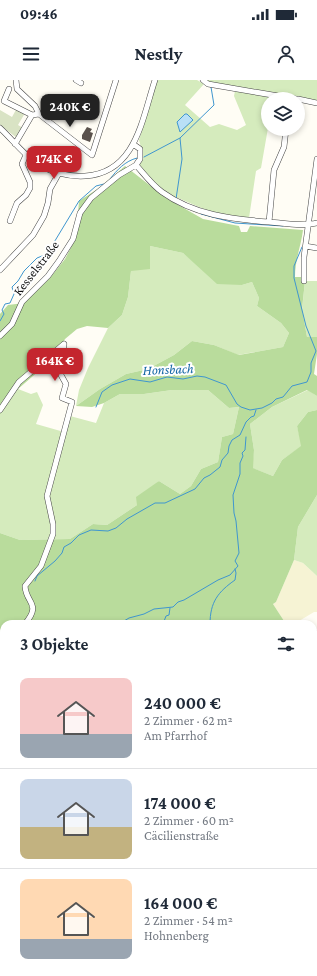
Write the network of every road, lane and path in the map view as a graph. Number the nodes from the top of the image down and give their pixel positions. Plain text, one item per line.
1 (16, 80) edge
2 (76, 80) edge
3 (116, 80) edge
4 (155, 80) edge
5 (203, 80) edge
6 (81, 83) dead end
7 (9, 89) dead end
8 (261, 93) edge
9 (305, 101) edge
10 (317, 103) edge
11 (39, 114) junction
12 (32, 115) junction
13 (0, 128) edge
14 (285, 136) edge
15 (15, 144) junction
16 (133, 144) junction
17 (26, 155) junction
18 (317, 159) edge
19 (136, 165) junction
20 (59, 173) junction
21 (10, 221) dead end
22 (269, 222) junction
23 (317, 223) edge
24 (308, 225) junction
25 (306, 246) junction
26 (317, 248) edge
27 (0, 270) edge
28 (304, 282) dead end
29 (0, 336) edge
30 (0, 410) edge
31 (28, 620) edge

1 - 11 street
2 - 6 street
3 - 11 street
4 - 16 street
5 - 8 street
7 - 12 street
9 - 10 street
11 - 12 street
12 - 15 street
13 - 15 street
14 - 22 street
15 - 17 street
16 - 19 street
16 - 20 street
17 - 20 street
17 - 21 street
18 - 24 street
19 - 22 street
19 - 29 street, Kesselstraße
20 - 27 street
22 - 24 street
23 - 24 street
24 - 25 street
25 - 26 street
25 - 28 street
30 - 31 street

